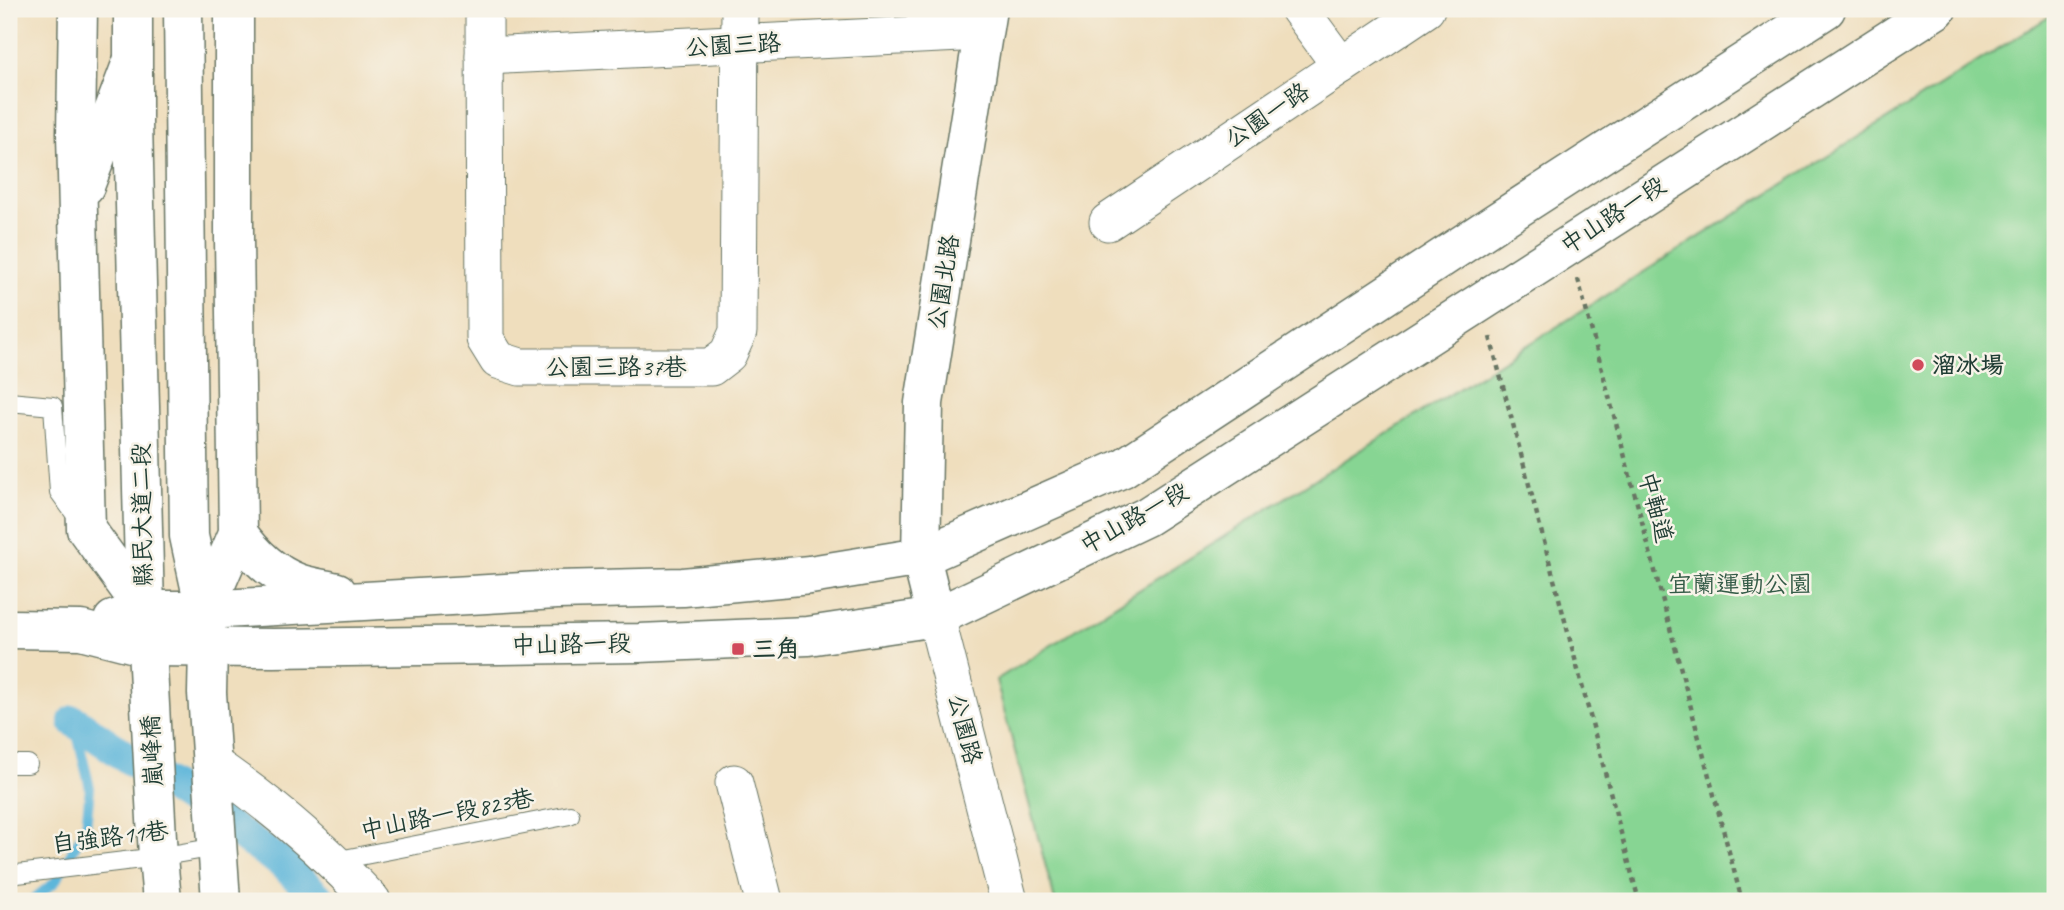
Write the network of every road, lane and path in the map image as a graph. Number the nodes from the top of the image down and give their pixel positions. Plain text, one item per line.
1 (78, 9) edge
2 (133, 9) edge
3 (183, 9) edge
4 (234, 9) edge
5 (484, 9) edge
6 (740, 9) edge
7 (1299, 9) edge
8 (1426, 9) edge
9 (1826, 9) edge
10 (1937, 9) edge
11 (985, 21) edge
12 (740, 45) junction
13 (484, 56) junction
14 (133, 60) junction
15 (1340, 66) junction
16 (78, 204) junction
17 (1108, 222) dead end
18 (1569, 243) junction
19 (1481, 300) junction
20 (9, 402) edge
21 (86, 529) junction
22 (239, 533) junction
23 (921, 557) junction
24 (369, 600) junction
25 (145, 610) junction
26 (205, 610) junction
27 (936, 617) junction
28 (16, 622) edge
29 (81, 629) junction
30 (148, 648) junction
31 (208, 648) junction
32 (9, 764) edge
33 (27, 764) dead end
34 (213, 774) junction
35 (734, 783) dead end
36 (570, 815) dead end
37 (217, 847) junction
38 (158, 857) junction
39 (334, 861) junction
40 (9, 875) edge
41 (162, 901) edge
42 (221, 901) edge
43 (372, 901) edge
44 (764, 901) edge
45 (1009, 901) edge
46 (1639, 901) edge
47 (1742, 901) edge

1 - 16 street
2 - 14 street, 縣民大道二段
3 - 26 street, 縣民大道二段
4 - 22 street, 縣民大道二段
5 - 13 street, 公園三路37巷
6 - 12 street, 公園三路37巷
7 - 15 street
8 - 15 street, 公園一路
9 - 23 street, 中山路一段
10 - 18 street, 中山路一段
11 - 12 street, 公園三路
11 - 23 street, 公園北路
12 - 13 street, 公園三路
12 - 13 street, 公園三路37巷
14 - 16 street
14 - 25 street, 縣民大道二段
15 - 17 street, 公園一路
16 - 21 street
18 - 19 street, 中山路一段
18 - 47 path, 中軸道
19 - 27 street, 中山路一段
19 - 46 path
20 - 21 lane
21 - 25 street, 縣民大道二段
22 - 24 street
22 - 26 street, 縣民大道二段
23 - 24 street, 中山路一段
23 - 27 street, 公園路
24 - 26 street, 中山路一段
25 - 26 street, 中山路一段
25 - 29 street, 中山路一段
25 - 30 street, 嵐峰橋
26 - 31 street, 縣民大道二段
27 - 31 street, 中山路一段
27 - 45 street, 公園路
28 - 29 street
29 - 30 street, 中山路一段
30 - 31 street, 中山路一段
30 - 38 street, 嵐峰橋
31 - 34 street, 縣民大道二段
32 - 33 lane
34 - 37 street
34 - 39 street
35 - 44 street
36 - 39 lane, 中山路一段823巷
37 - 38 lane, 自強路11巷
37 - 42 street
38 - 40 lane, 自強路11巷
38 - 41 street, 嵐峰橋
39 - 43 street

